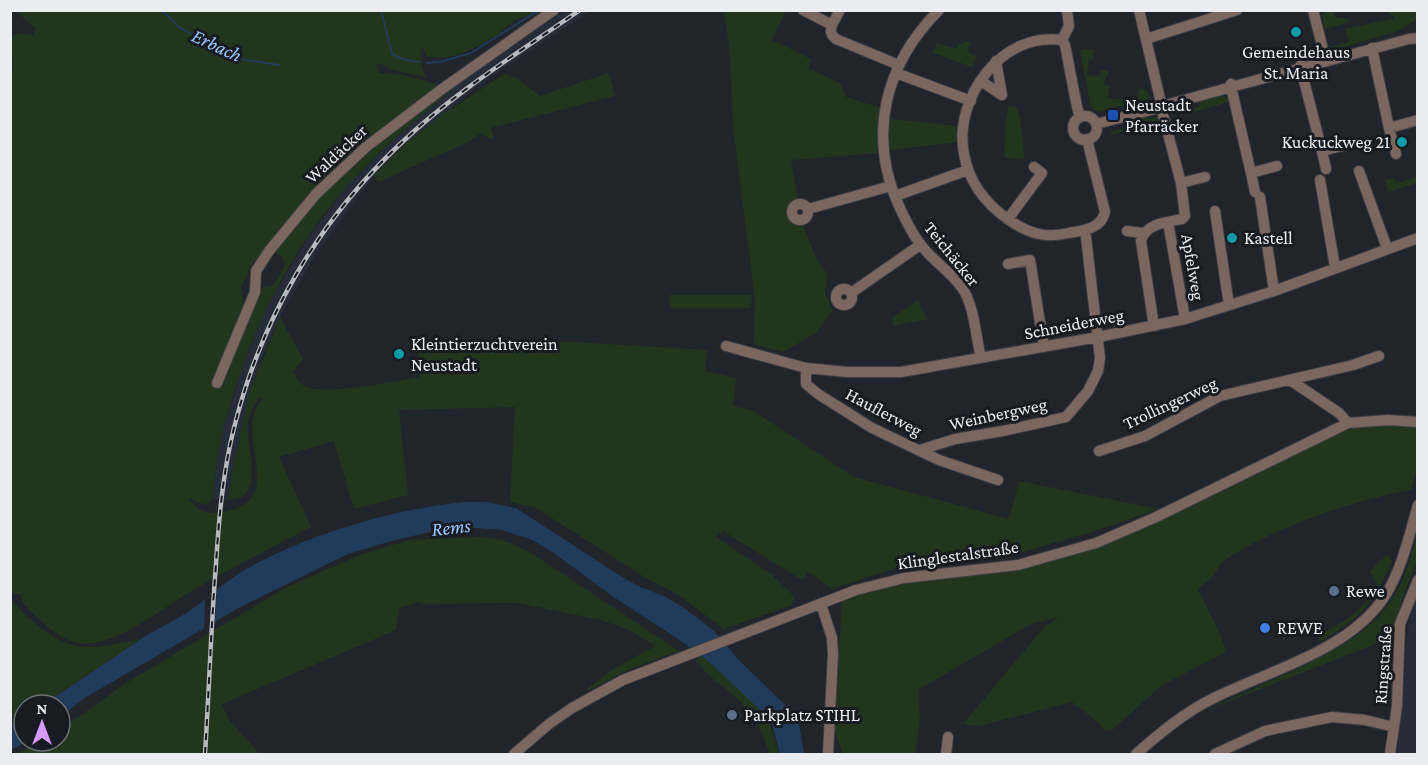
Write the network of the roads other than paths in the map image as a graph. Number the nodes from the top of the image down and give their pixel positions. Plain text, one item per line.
1 (554, 10) edge
2 (803, 10) edge
3 (840, 10) edge
4 (939, 10) edge
5 (1067, 10) edge
6 (1139, 10) edge
7 (1237, 10) edge
8 (1313, 10) edge
9 (832, 25) junction
10 (1415, 36) edge
11 (1146, 39) junction
12 (1062, 40) junction
13 (1372, 48) junction
14 (996, 60) junction
15 (1326, 61) junction
16 (896, 70) junction
17 (1302, 70) junction
18 (981, 81) junction
19 (1232, 89) junction
20 (971, 101) junction
21 (1162, 107) junction
22 (1080, 117) junction
23 (1418, 120) edge
24 (1096, 124) junction
25 (1389, 128) junction
26 (1087, 139) junction
27 (1346, 145) dead end
28 (1322, 151) junction
29 (1396, 154) dead end
30 (1277, 166) dead end
31 (1034, 167) dead end
32 (1326, 169) dead end
33 (968, 170) junction
34 (1359, 171) dead end
35 (1251, 173) junction
36 (1205, 177) dead end
37 (1320, 180) dead end
38 (1181, 183) junction
39 (893, 191) junction
40 (808, 209) dead end
41 (1215, 211) dead end
42 (1008, 219) junction
43 (1168, 222) junction
44 (1127, 231) dead end
45 (1143, 233) junction
46 (1086, 237) dead end
47 (1418, 238) edge
48 (920, 244) junction
49 (1387, 248) junction
50 (1008, 264) dead end
51 (1335, 267) junction
52 (1274, 291) junction
53 (851, 293) dead end
54 (1229, 305) junction
55 (1185, 319) junction
56 (1154, 326) junction
57 (1098, 338) junction
58 (726, 346) dead end
59 (1044, 347) junction
60 (1380, 356) dead end
61 (981, 358) junction
62 (806, 368) junction
63 (1290, 380) junction
64 (218, 383) dead end
65 (1418, 422) edge
66 (1348, 423) junction
67 (920, 450) junction
68 (1099, 451) dead end
69 (998, 480) dead end
70 (1418, 506) edge
71 (1418, 580) edge
72 (821, 604) junction
73 (1394, 726) junction
74 (948, 737) dead end
75 (514, 754) edge
76 (828, 754) edge
77 (946, 754) edge
78 (1136, 754) edge
79 (1215, 754) edge
80 (1390, 754) edge

1 - 64 street, Waldäcker
2 - 9 street
3 - 9 street
4 - 16 street, Teichäcker
5 - 12 street
6 - 11 street
7 - 11 street
8 - 15 street
9 - 16 street
10 - 13 street
11 - 21 street
12 - 14 street
12 - 22 street
13 - 15 street
13 - 25 street
14 - 18 street
14 - 18 street
15 - 17 street
16 - 20 street
16 - 39 street, Teichäcker
17 - 19 street
17 - 28 street
18 - 20 street
19 - 21 street
19 - 35 street
20 - 33 street
21 - 24 street
21 - 38 street
22 - 24 street
22 - 26 street
23 - 25 street
24 - 26 street
25 - 29 street
26 - 42 street
27 - 28 street
28 - 32 street
30 - 35 street
31 - 42 street
33 - 39 street
33 - 42 street
34 - 49 street
35 - 52 street
36 - 38 street
37 - 51 street
38 - 43 street
39 - 40 street
39 - 48 street, Teichäcker
41 - 54 street
43 - 45 street
43 - 55 street, Apfelweg
44 - 45 street
45 - 56 street
46 - 57 street, Weinbergweg
47 - 49 street, Schneiderweg
48 - 53 street
48 - 61 street, Teichäcker
49 - 51 street, Schneiderweg
50 - 59 street
51 - 52 street, Schneiderweg
52 - 54 street, Schneiderweg
54 - 55 street, Schneiderweg
55 - 56 street, Schneiderweg
56 - 57 street, Schneiderweg
57 - 59 street, Schneiderweg
57 - 67 street, Weinbergweg
58 - 62 street, Schneiderweg
59 - 61 street, Schneiderweg
60 - 63 street, Trollingerweg
61 - 62 street, Schneiderweg
62 - 67 street, Hauflerweg
63 - 66 street
63 - 68 street, Trollingerweg
65 - 66 street, Klinglestalstraße
66 - 72 street, Klinglestalstraße
67 - 69 street, Hauflerweg
70 - 78 street
71 - 73 street, Ringstraße
72 - 75 street, Klinglestalstraße
72 - 76 street
73 - 79 street
73 - 80 street, Ringstraße
74 - 77 street

